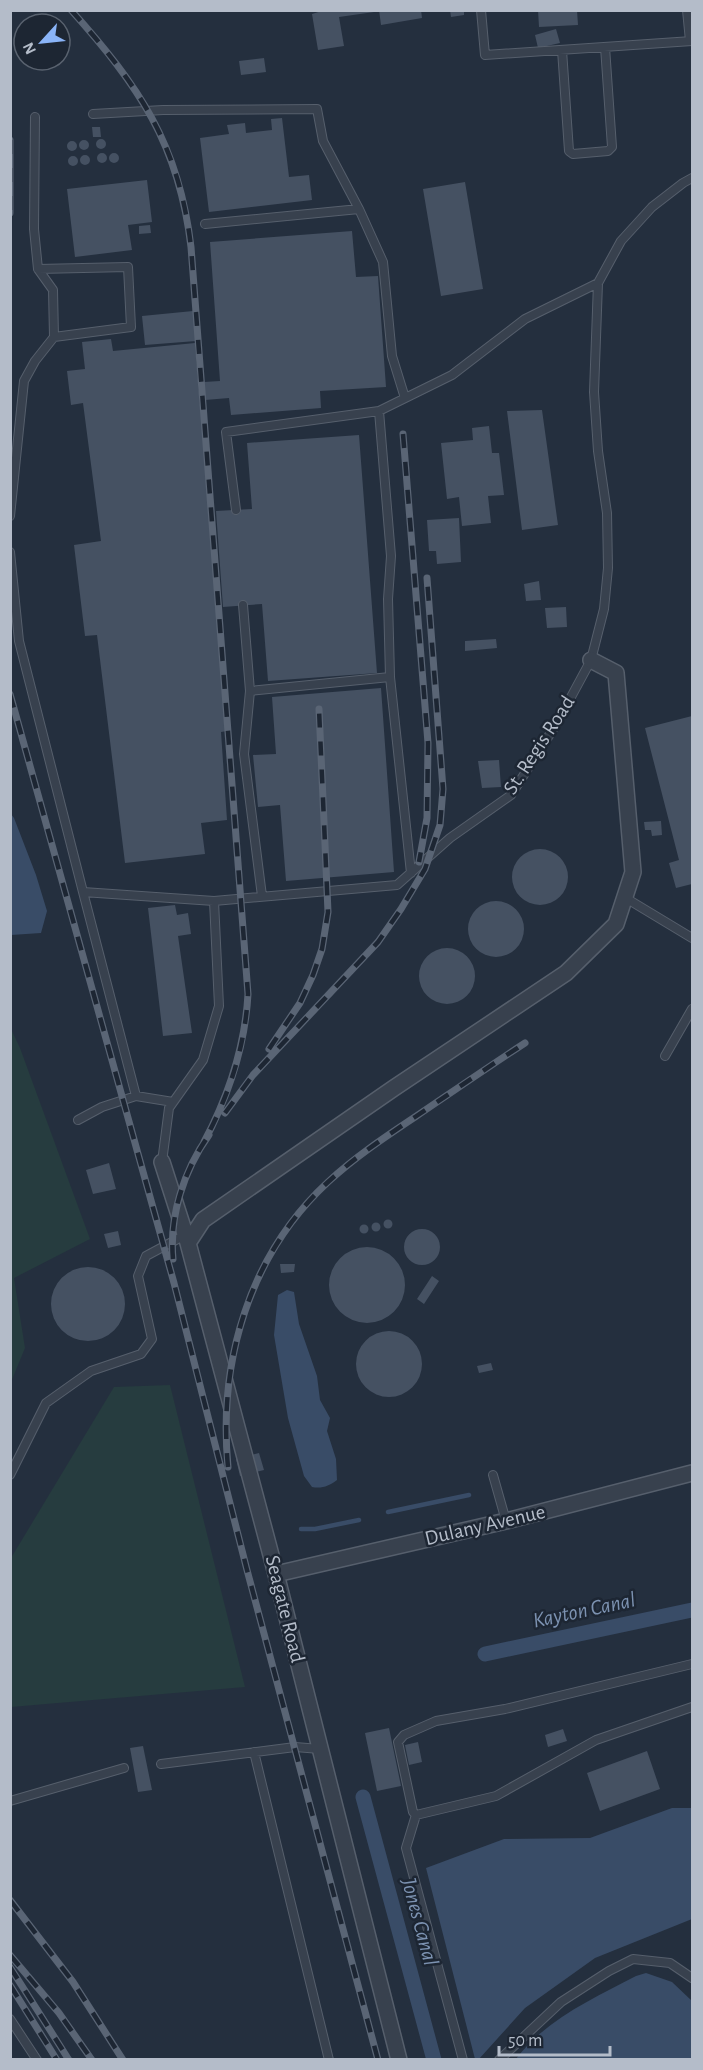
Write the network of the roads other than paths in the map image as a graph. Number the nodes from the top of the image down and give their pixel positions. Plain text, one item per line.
1 (482, 10) edge
2 (687, 10) edge
3 (691, 41) edge
4 (605, 47) junction
5 (562, 50) junction
6 (93, 114) dead end
7 (35, 117) dead end
8 (693, 178) edge
9 (359, 209) junction
10 (205, 224) dead end
11 (38, 269) junction
12 (598, 283) junction
13 (54, 337) junction
14 (405, 398) junction
15 (379, 411) junction
16 (236, 510) dead end
17 (10, 516) edge
18 (10, 552) edge
19 (243, 605) dead end
20 (591, 660) junction
21 (390, 677) junction
22 (250, 691) junction
23 (411, 873) junction
24 (83, 892) junction
25 (262, 896) junction
26 (624, 897) junction
27 (214, 901) junction
28 (693, 938) edge
29 (693, 1009) edge
30 (665, 1056) dead end
31 (136, 1096) junction
32 (173, 1102) junction
33 (78, 1120) dead end
34 (162, 1162) joint
35 (186, 1239) junction
36 (693, 1473) edge
37 (493, 1474) dead end
38 (10, 1475) edge
39 (506, 1521) junction
40 (276, 1574) junction
41 (693, 1664) edge
42 (693, 1707) edge
43 (320, 1749) junction
44 (254, 1752) junction
45 (161, 1764) dead end
46 (124, 1768) dead end
47 (10, 1801) edge
48 (416, 1815) junction
49 (693, 1978) edge
50 (10, 2019) edge
51 (37, 2060) edge
52 (330, 2060) edge
53 (399, 2060) edge
54 (463, 2060) edge
55 (500, 2060) edge

1 - 5 lane
2 - 3 lane
3 - 4 lane
4 - 5 lane
4 - 5 lane
6 - 9 lane
7 - 11 lane
8 - 12 lane, St. Regis Road
9 - 10 lane
9 - 14 lane
11 - 13 lane
11 - 13 lane
12 - 14 lane
12 - 20 lane, St. Regis Road
13 - 17 lane
14 - 15 lane
15 - 16 lane
15 - 21 lane
18 - 24 lane
19 - 22 lane
20 - 23 lane, St. Regis Road
20 - 26 street
21 - 22 lane
21 - 23 lane
22 - 25 lane
23 - 25 lane, St. Regis Road
24 - 27 lane, St. Regis Road
24 - 31 lane
25 - 27 lane, St. Regis Road
26 - 28 lane
26 - 35 street
27 - 32 lane
29 - 30 lane
31 - 32 lane
31 - 33 lane
32 - 34 lane
34 - 35 street, Seagate Road
35 - 38 lane
35 - 40 street, Seagate Road
36 - 39 street, Dulany Avenue
37 - 39 lane
39 - 40 street, Dulany Avenue
40 - 43 street, Seagate Road
41 - 48 lane
42 - 48 lane
43 - 44 lane
43 - 53 street, Seagate Road
44 - 45 lane
44 - 52 lane
46 - 47 lane
48 - 54 lane
49 - 55 lane
50 - 51 lane

